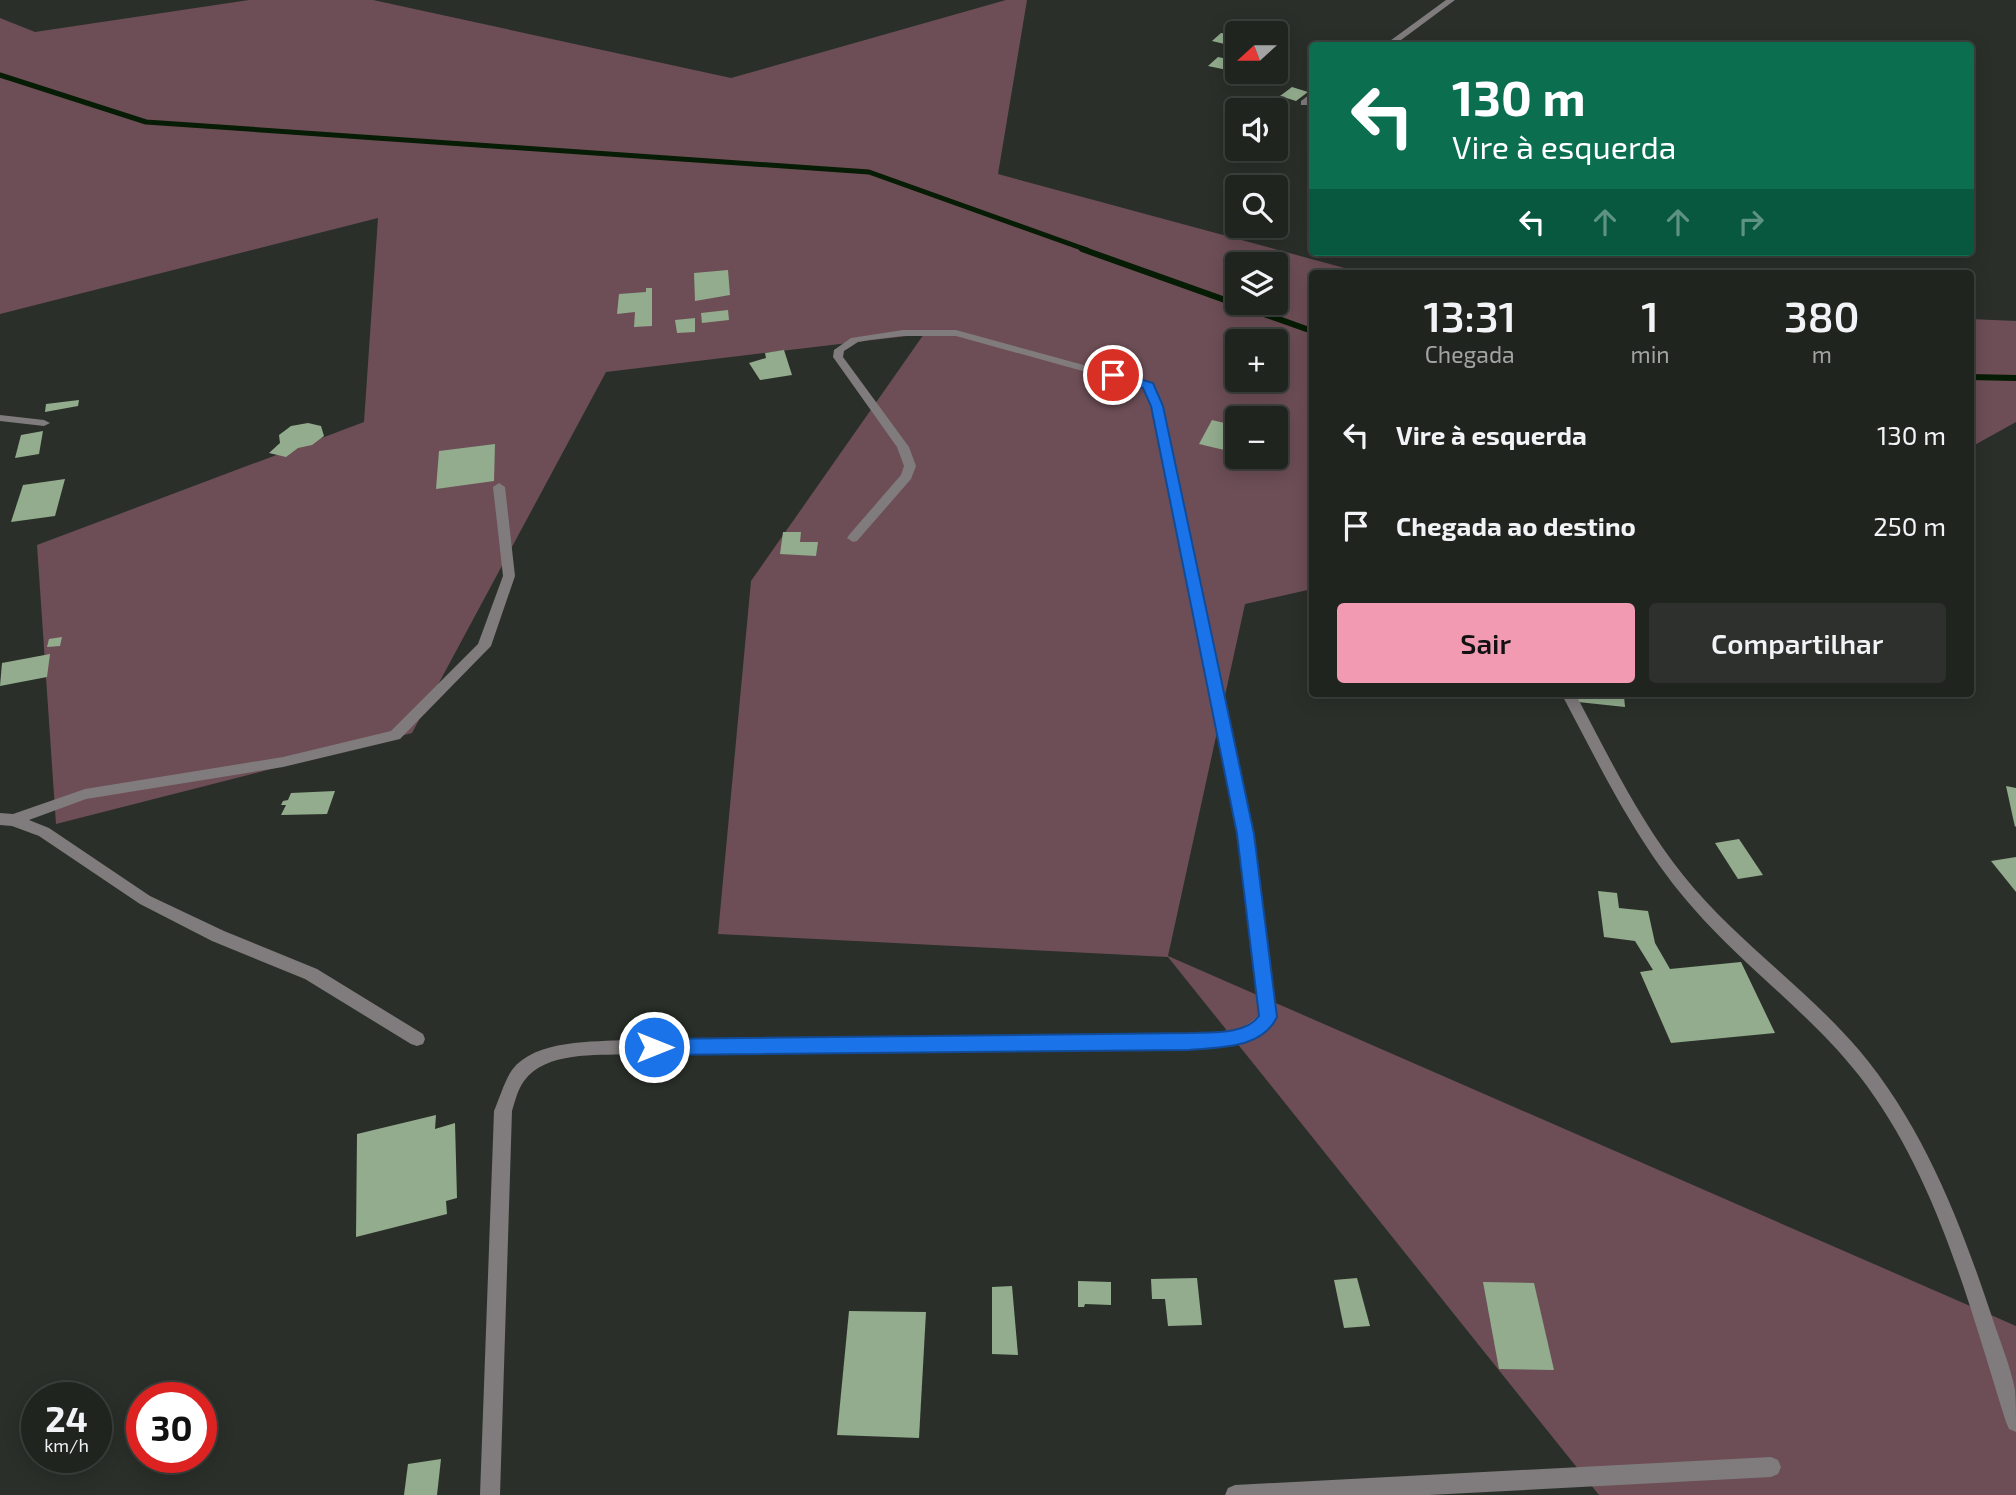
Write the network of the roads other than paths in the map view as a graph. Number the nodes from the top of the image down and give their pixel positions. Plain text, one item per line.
1 (1451, 0) edge
2 (1393, 42) edge
3 (1309, 99) edge
4 (1304, 103) dead end
5 (0, 418) edge
6 (44, 423) dead end
7 (499, 487) dead end
8 (853, 538) dead end
9 (1569, 697) edge
10 (7, 819) edge
11 (417, 1040) dead end
12 (2016, 1422) edge
13 (1771, 1467) dead end
14 (490, 1495) edge
15 (1235, 1495) edge

1 - 2 street
3 - 4 street
5 - 6 street
7 - 10 street
8 - 14 street
9 - 12 street
10 - 11 street
13 - 15 street

